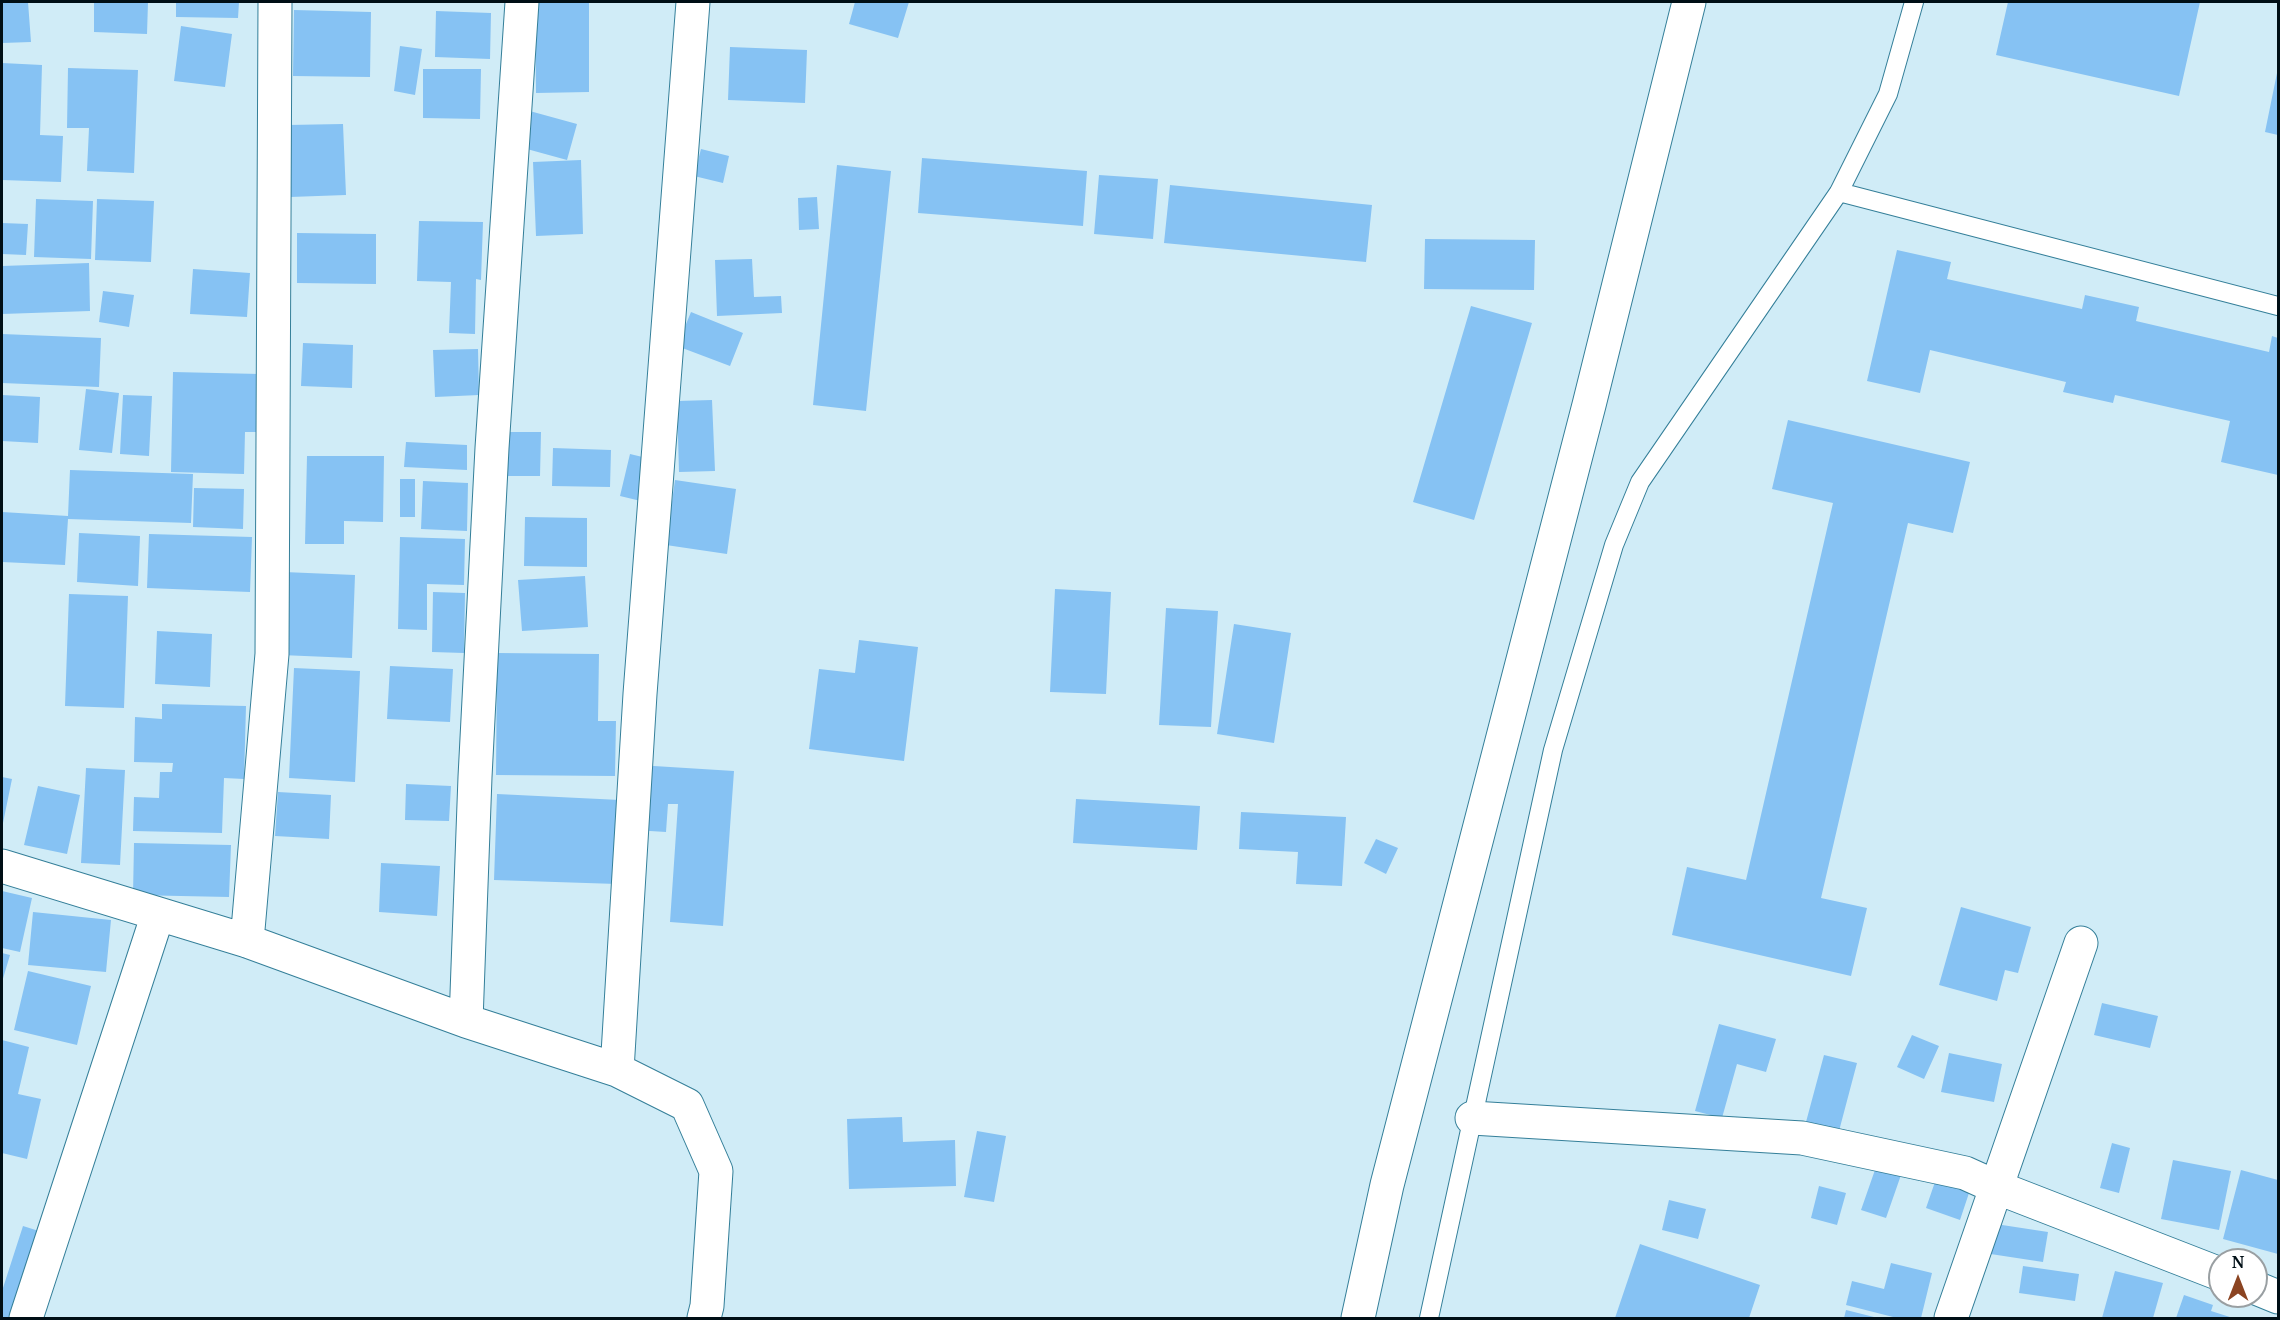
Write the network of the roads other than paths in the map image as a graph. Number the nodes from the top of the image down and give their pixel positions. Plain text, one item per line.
1 (275, 2) edge
2 (522, 2) edge
3 (693, 2) edge
4 (1689, 2) edge
5 (1914, 2) edge
6 (1839, 192) junction
7 (2278, 306) edge
8 (2, 866) edge
9 (158, 914) junction
10 (247, 941) junction
11 (2081, 943) dead end
12 (466, 1021) junction
13 (617, 1070) junction
14 (1472, 1118) junction
15 (1996, 1187) junction
16 (2208, 1269) edge
17 (26, 1318) edge
18 (704, 1318) edge
19 (1358, 1318) edge
20 (1429, 1318) edge
21 (1951, 1318) edge

1 - 10 street
2 - 12 street
3 - 13 street
4 - 19 street
5 - 6 lane
6 - 7 lane
6 - 14 lane
8 - 9 street
9 - 10 street
9 - 17 street
10 - 12 street
11 - 15 street
12 - 13 street
13 - 18 street
14 - 15 street
14 - 20 lane
15 - 16 street
15 - 21 street

